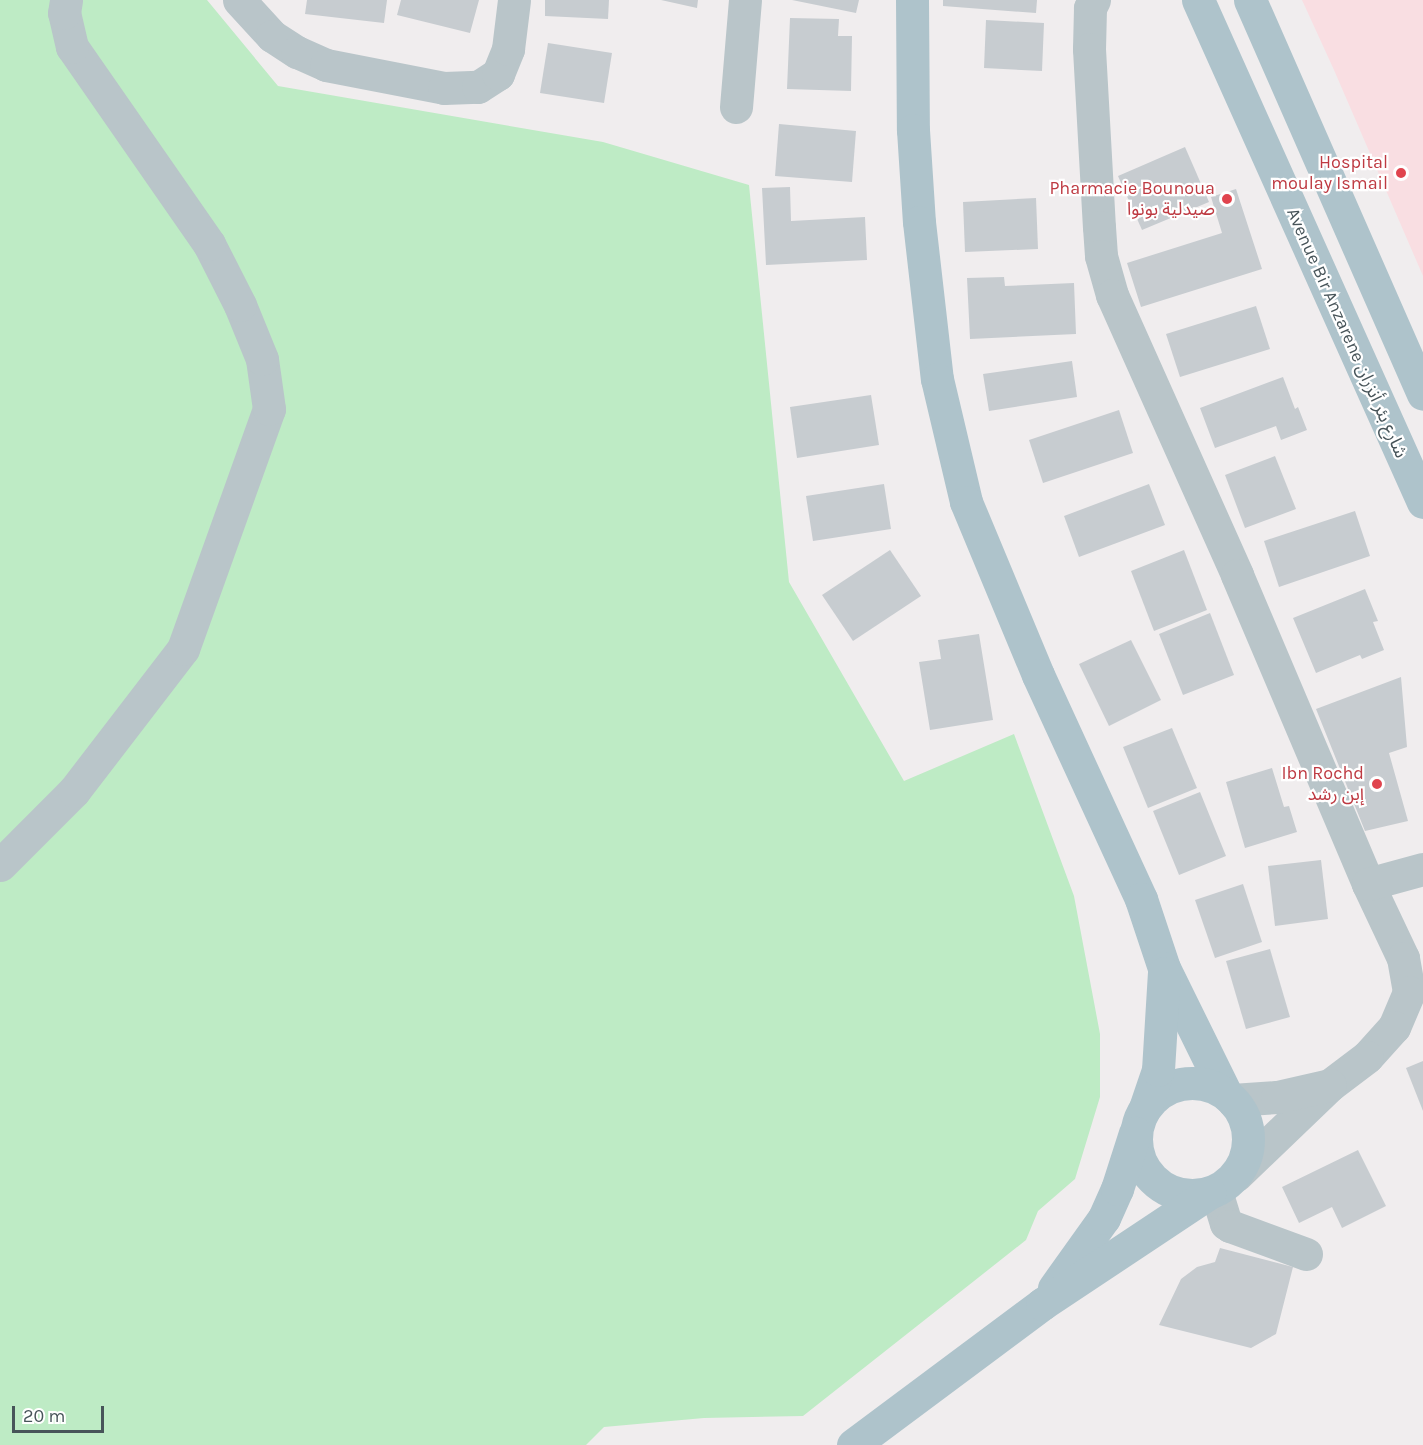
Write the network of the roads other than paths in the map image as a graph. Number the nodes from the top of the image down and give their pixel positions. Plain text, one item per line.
1 (66, 0) edge
2 (239, 0) edge
3 (275, 0) edge
4 (514, 0) edge
5 (746, 0) edge
6 (912, 0) edge
7 (1094, 0) edge
8 (1198, 0) edge
9 (1250, 0) edge
10 (272, 36) junction
11 (736, 107) dead end
12 (1423, 394) edge
13 (1423, 502) edge
14 (0, 865) edge
15 (1423, 869) edge
16 (1368, 884) junction
17 (1164, 968) junction
18 (1330, 1085) junction
19 (1229, 1097) junction
20 (1141, 1117) junction
21 (1220, 1186) junction
22 (1306, 1254) dead end
23 (1042, 1304) junction
24 (853, 1445) edge

1 - 14 street
2 - 10 street
3 - 10 street
4 - 10 street
5 - 11 street
6 - 17 main road
7 - 16 street
8 - 13 main road, Avenue Bir Anzarene شارع بئر أنزران
9 - 12 main road
15 - 16 street
16 - 18 street
17 - 19 main road
17 - 20 main road
18 - 19 street
18 - 21 street
19 - 20 main road
19 - 21 main road
20 - 21 main road
20 - 23 main road
21 - 22 street
21 - 23 main road
23 - 24 main road

